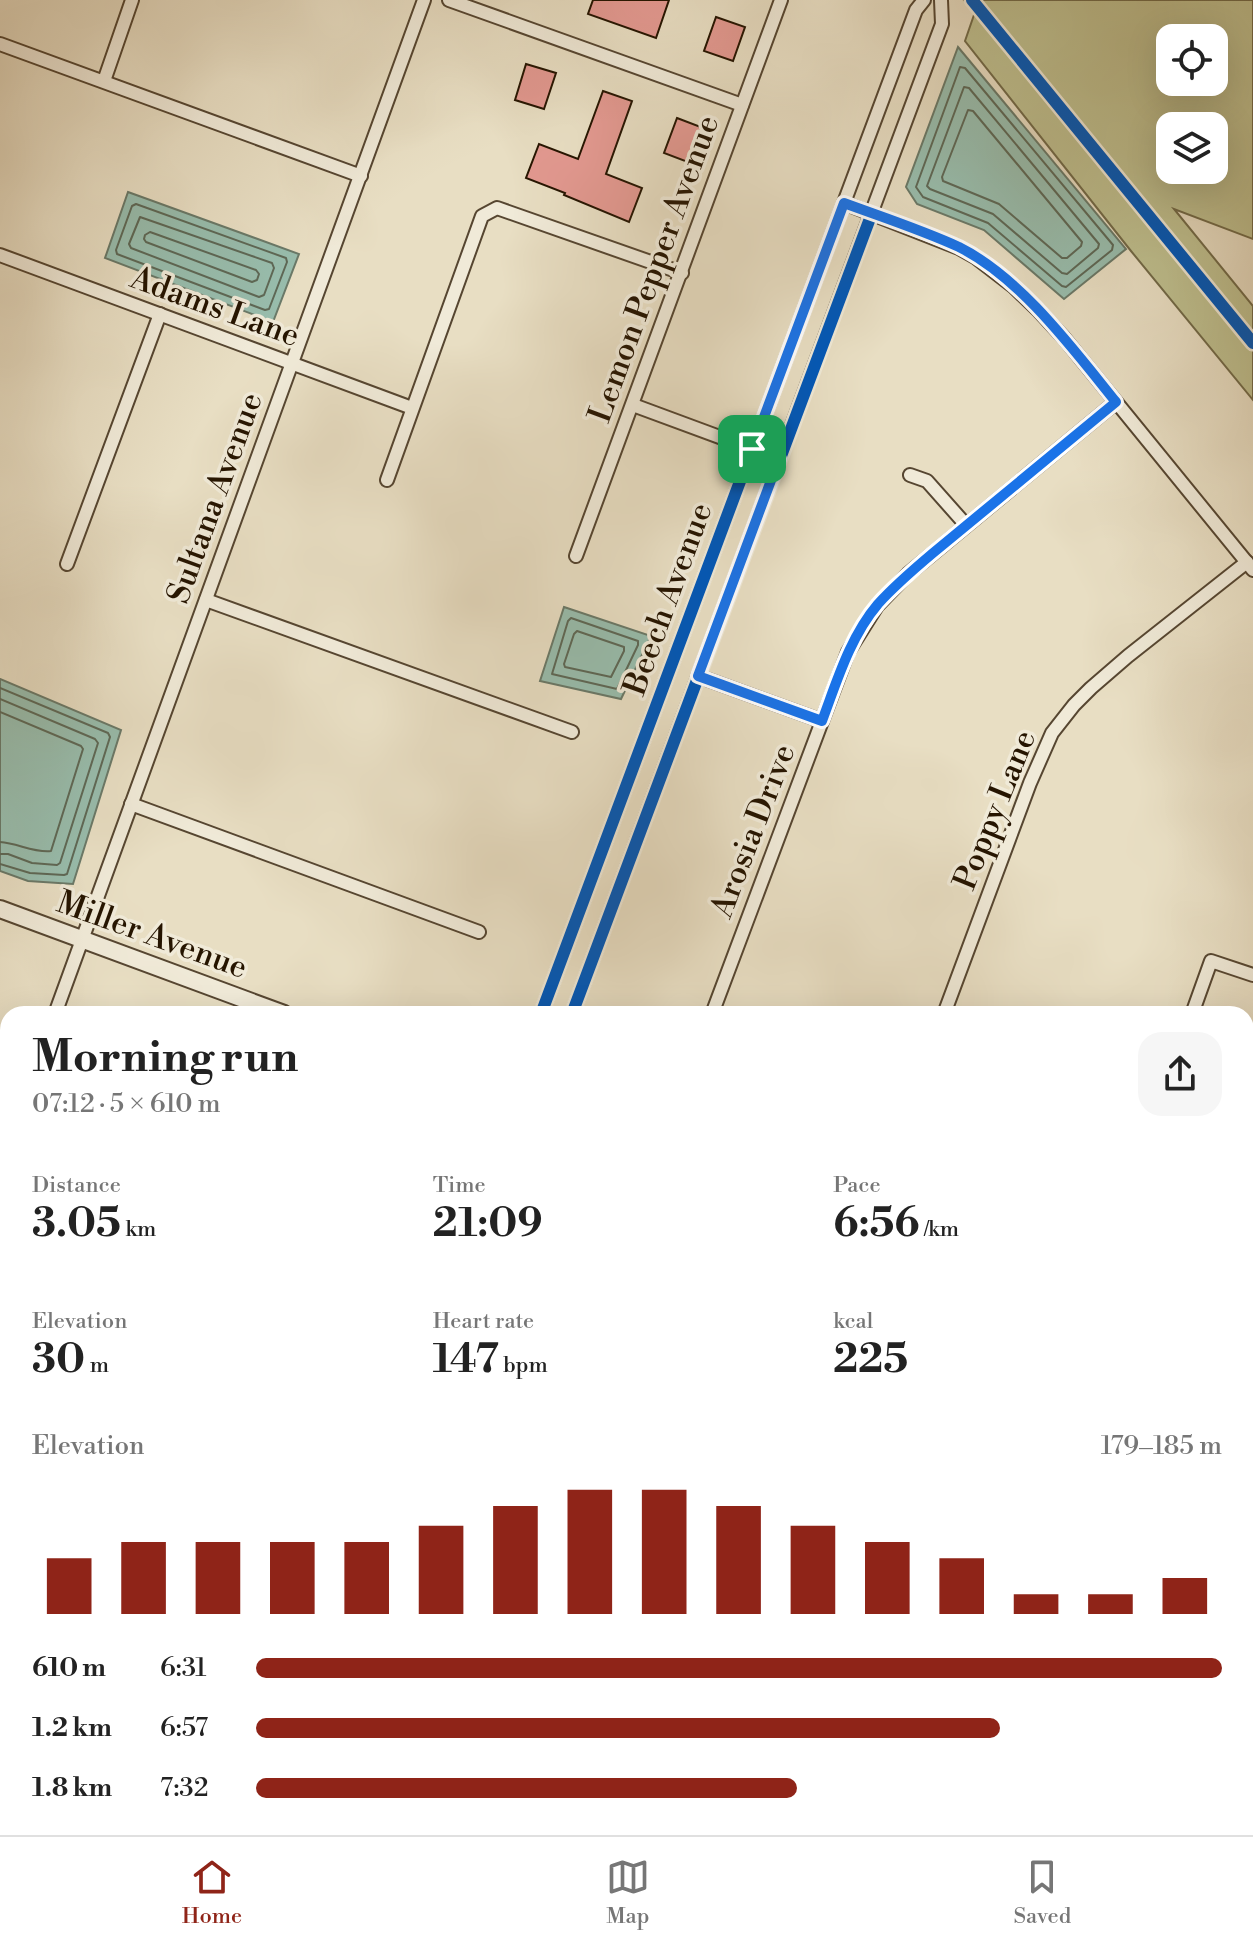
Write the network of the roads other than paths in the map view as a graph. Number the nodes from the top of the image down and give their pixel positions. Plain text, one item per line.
1 (132, 0) edge
2 (424, 0) edge
3 (449, 0) edge
4 (781, 0) edge
5 (924, 0) edge
6 (941, 0) edge
7 (0, 44) edge
8 (104, 81) junction
9 (742, 105) junction
10 (361, 176) junction
11 (844, 203) junction
12 (872, 213) junction
13 (0, 255) edge
14 (682, 273) junction
15 (160, 314) junction
16 (292, 362) junction
17 (1116, 402) junction
18 (633, 405) junction
19 (412, 408) junction
20 (752, 449) junction
21 (779, 459) junction
22 (910, 475) dead end
23 (387, 480) dead end
24 (966, 525) junction
25 (576, 556) dead end
26 (67, 564) dead end
27 (1250, 566) edge
28 (206, 600) junction
29 (698, 676) junction
30 (822, 721) junction
31 (572, 732) dead end
32 (131, 804) junction
33 (0, 909) edge
34 (479, 932) dead end
35 (82, 939) junction
36 (1253, 975) edge
37 (58, 1006) edge
38 (262, 1006) edge
39 (544, 1006) edge
40 (575, 1006) edge
41 (715, 1006) edge
42 (947, 1006) edge
43 (1195, 1006) edge

1 - 8 street
2 - 10 street, Sultana Avenue
3 - 9 street
4 - 9 street, Lemon Pepper Avenue
5 - 11 street, Beech Avenue
6 - 12 street, Beech Avenue
7 - 8 street
8 - 10 street
9 - 14 street, Lemon Pepper Avenue
10 - 16 street, Sultana Avenue
11 - 12 street
11 - 20 street, Beech Avenue
12 - 17 street
12 - 21 street, Beech Avenue
13 - 15 street, Adams Lane
14 - 18 street, Lemon Pepper Avenue
14 - 19 street
15 - 16 street, Adams Lane
15 - 26 street
16 - 19 street, Adams Lane
16 - 28 street, Sultana Avenue
17 - 24 street, Arosia Drive
17 - 27 street
18 - 20 street
18 - 25 street, Lemon Pepper Avenue
19 - 23 street
20 - 21 street
20 - 39 street, Beech Avenue
21 - 29 street, Beech Avenue
22 - 24 street
24 - 30 street, Arosia Drive
27 - 42 street, Poppy Lane
28 - 31 street
28 - 32 street, Sultana Avenue
29 - 30 street
29 - 40 street, Beech Avenue
30 - 41 street, Arosia Drive
32 - 34 street
32 - 35 street, Sultana Avenue
33 - 35 street, Miller Avenue
35 - 37 street, Sultana Avenue
35 - 38 street, Miller Avenue
36 - 43 street

